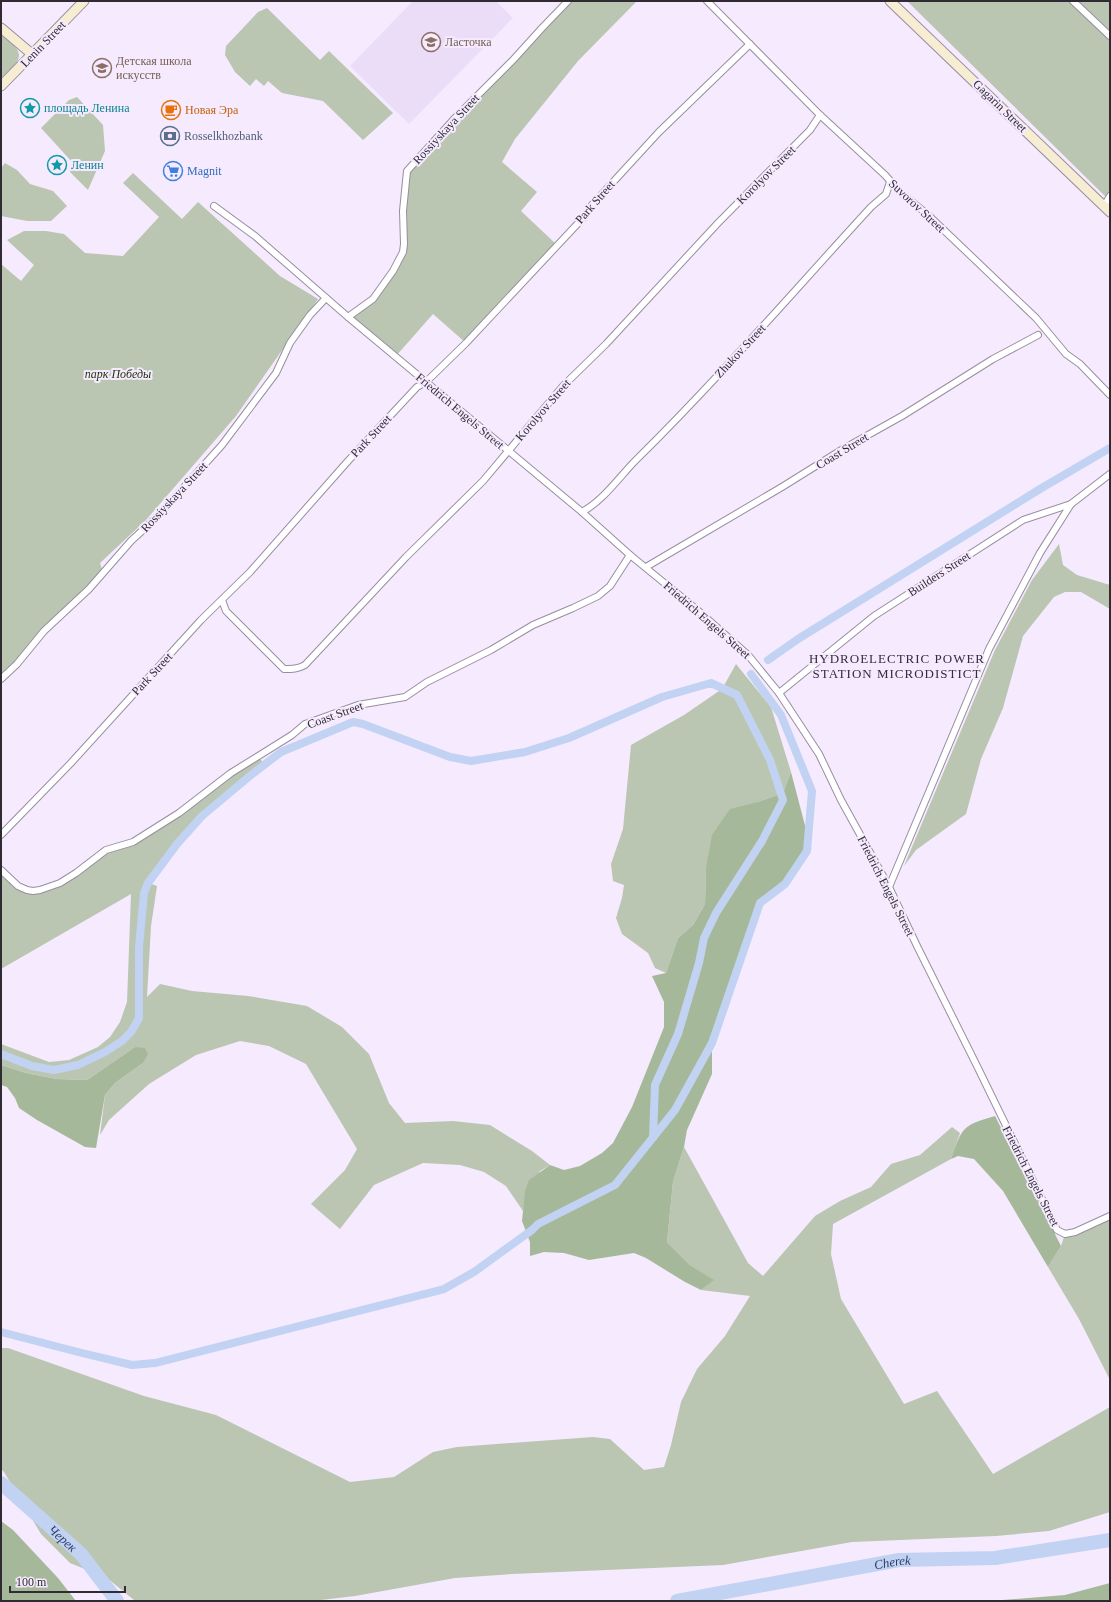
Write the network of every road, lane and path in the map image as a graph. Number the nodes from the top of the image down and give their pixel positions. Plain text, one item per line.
1 (84, 1) edge
2 (568, 1) edge
3 (707, 1) edge
4 (890, 1) edge
5 (1073, 1) edge
6 (1, 28) edge
7 (1110, 36) edge
8 (750, 44) junction
9 (33, 55) junction
10 (1, 86) edge
11 (820, 115) junction
12 (890, 182) junction
13 (1110, 196) edge
14 (214, 206) dead end
15 (1107, 209) edge
16 (326, 298) junction
17 (348, 317) junction
18 (1043, 326) junction
19 (1038, 335) junction
20 (1051, 337) junction
21 (426, 382) junction
22 (1110, 395) edge
23 (508, 450) junction
24 (1110, 474) edge
25 (1071, 504) junction
26 (582, 512) junction
27 (630, 555) junction
28 (646, 567) junction
29 (222, 600) junction
30 (212, 610) junction
31 (226, 610) junction
32 (1, 679) edge
33 (779, 693) junction
34 (1, 835) edge
35 (1, 870) edge
36 (889, 886) junction
37 (1110, 1216) edge

1 - 9 street, Lenin Street
2 - 17 street, Rossiyskaya Street
3 - 8 street, Suvorov Street
4 - 15 street, Gagarin Street
5 - 7 street
6 - 9 street
8 - 11 street, Suvorov Street
8 - 21 street, Park Street
9 - 10 street, Lenin Street
11 - 12 street, Suvorov Street
11 - 23 street, Korolyov Street
12 - 18 street, Suvorov Street
12 - 26 street, Zhukov Street
13 - 15 street
14 - 16 street, Friedrich Engels Street
16 - 17 street, Friedrich Engels Street
16 - 32 street, Rossiyskaya Street
17 - 21 street, Friedrich Engels Street
18 - 19 street
18 - 20 street, Suvorov Street
19 - 20 street
19 - 28 street, Coast Street
20 - 22 street, Suvorov Street
21 - 23 street, Friedrich Engels Street
21 - 29 street, Park Street
23 - 26 street, Friedrich Engels Street
23 - 31 street, Korolyov Street
24 - 25 street, Builders Street
25 - 33 street, Builders Street
25 - 36 street
26 - 27 street, Friedrich Engels Street
27 - 28 street, Friedrich Engels Street
27 - 35 street, Coast Street
28 - 33 street, Friedrich Engels Street
29 - 30 street, Park Street
29 - 31 street
30 - 31 street
30 - 34 street, Park Street
33 - 36 street, Friedrich Engels Street
36 - 37 street, Friedrich Engels Street

